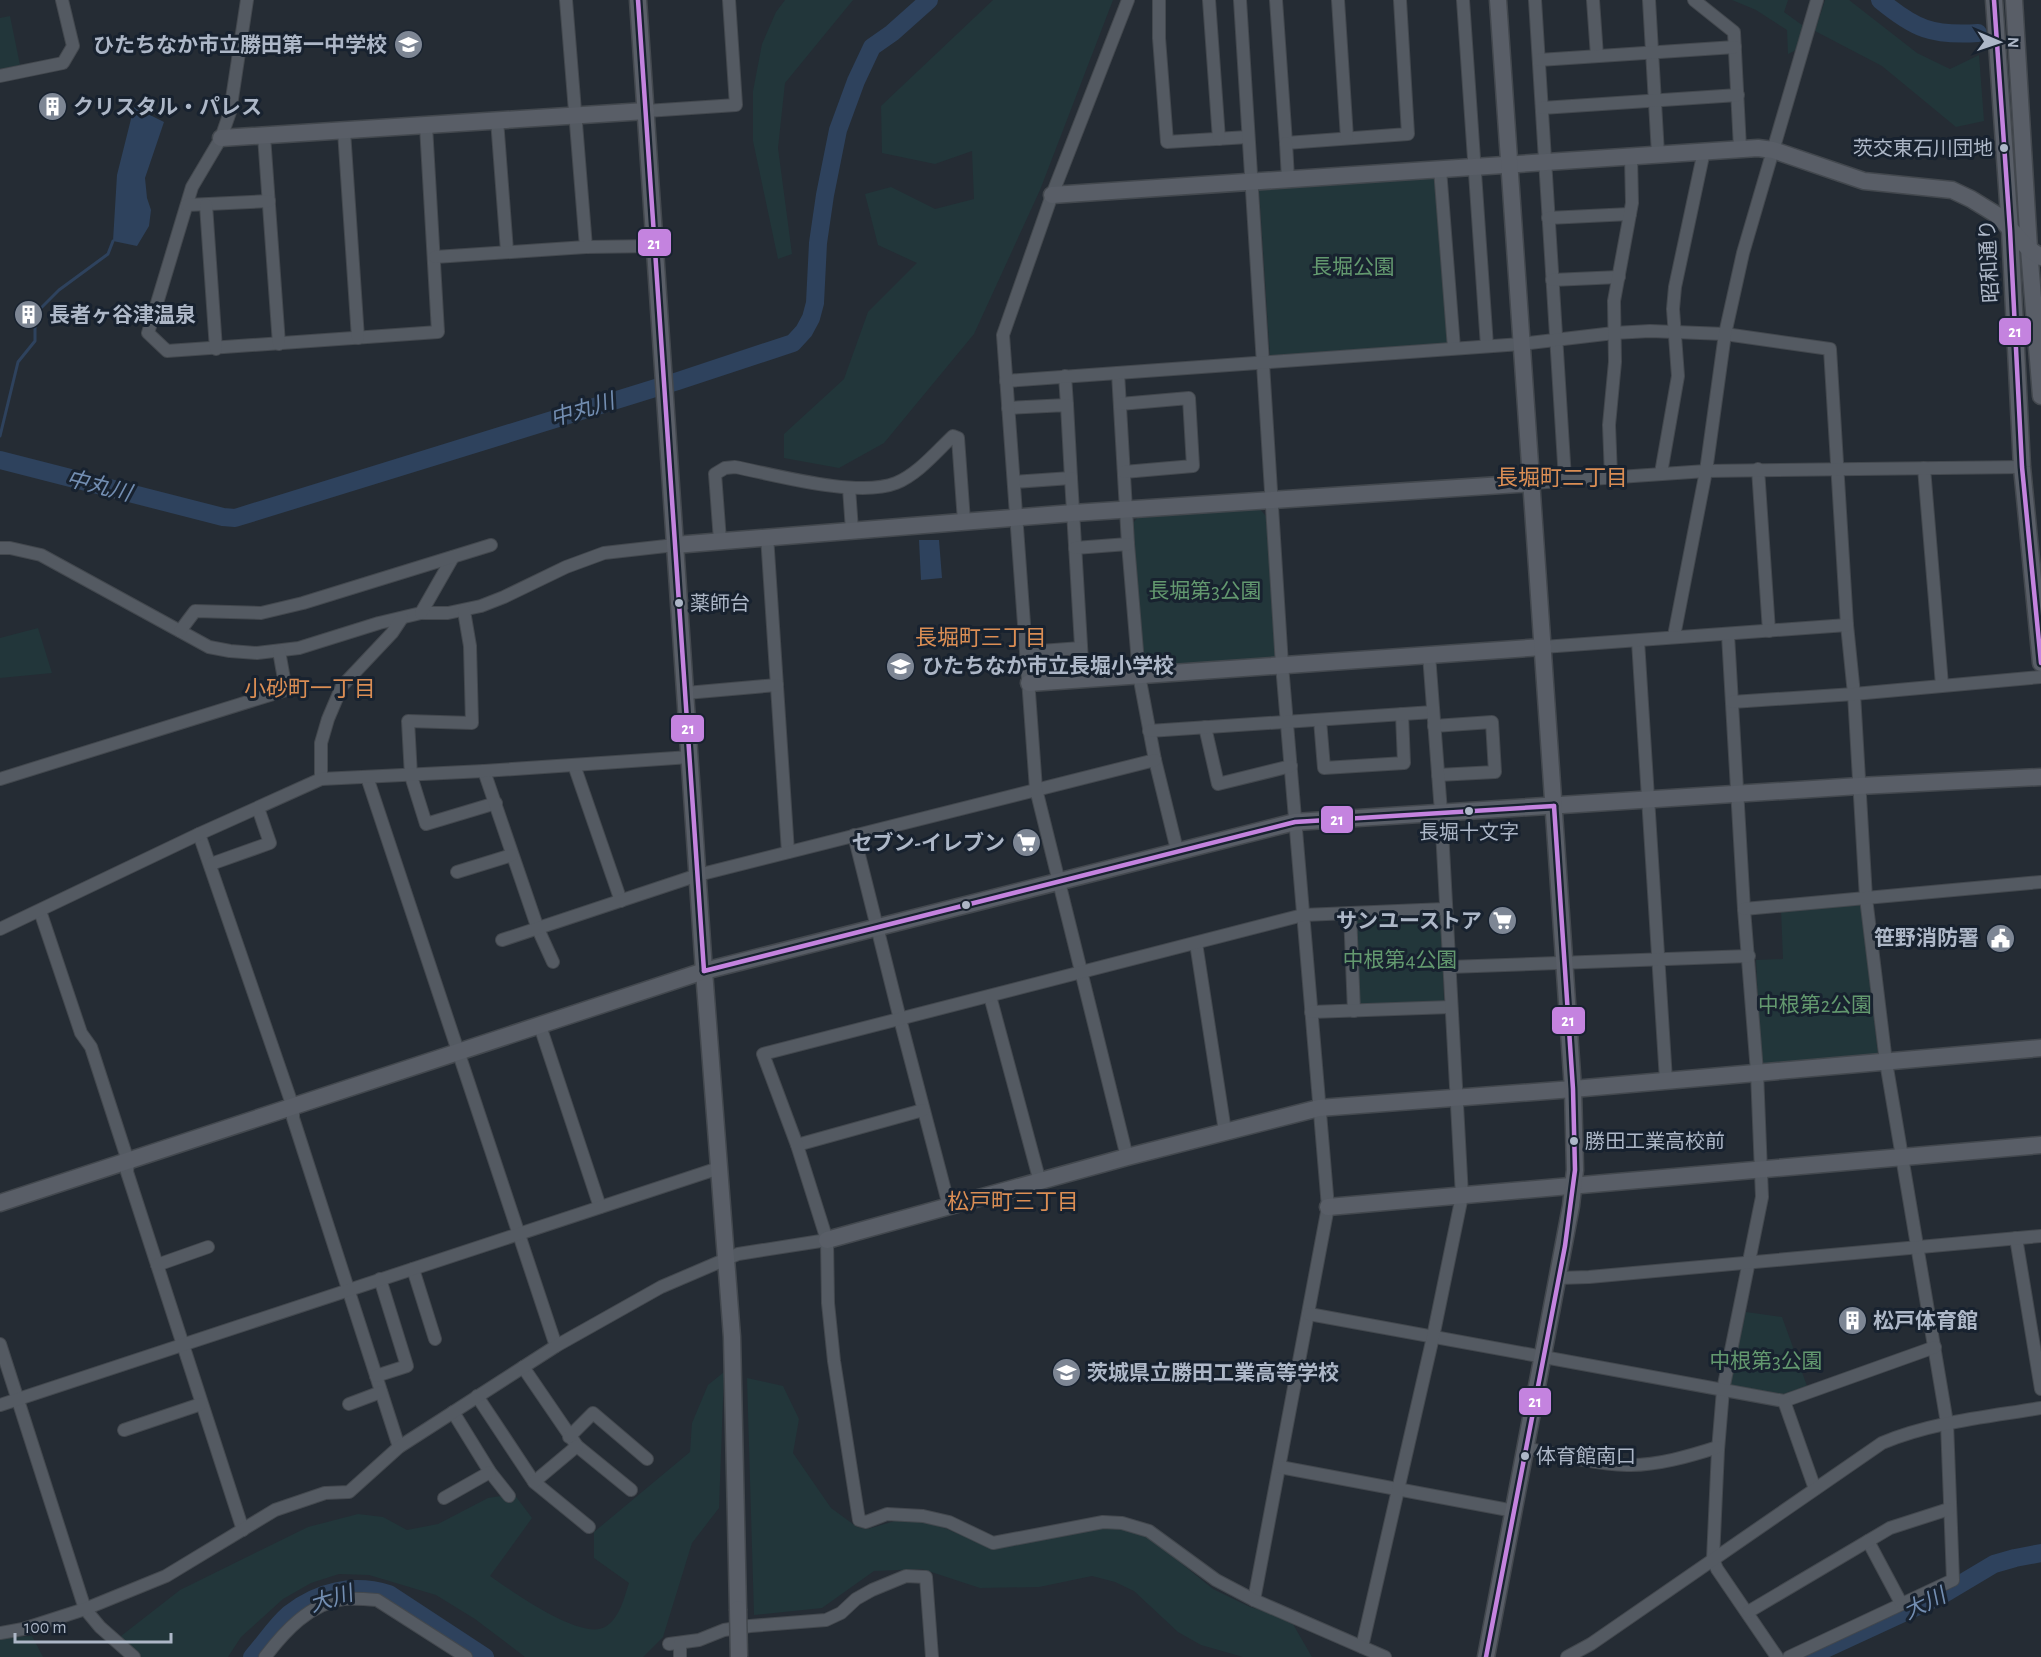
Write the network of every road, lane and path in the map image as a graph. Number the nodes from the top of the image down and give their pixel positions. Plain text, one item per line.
1 (62, 0) edge
2 (247, 0) edge
3 (566, 0) edge
4 (638, 0) edge
5 (729, 0) edge
6 (1128, 0) edge
7 (1159, 0) edge
8 (1209, 0) edge
9 (1240, 0) edge
10 (1276, 0) edge
11 (1338, 0) edge
12 (1400, 0) edge
13 (1463, 0) edge
14 (1498, 0) edge
15 (1535, 0) edge
16 (1593, 0) edge
17 (1649, 0) edge
18 (1694, 0) edge
19 (1817, 0) edge
20 (1994, 0) edge
21 (2014, 0) edge
22 (1735, 46) junction
23 (1652, 52) junction
24 (1597, 56) junction
25 (1539, 60) junction
26 (0, 76) edge
27 (1738, 95) junction
28 (1656, 101) junction
29 (1542, 108) junction
30 (646, 111) junction
31 (576, 116) junction
32 (497, 120) junction
33 (426, 126) junction
34 (344, 131) junction
35 (264, 136) junction
36 (1248, 137) junction
37 (221, 138) junction
38 (1347, 138) junction
39 (1219, 139) junction
40 (1286, 143) junction
41 (1740, 148) junction
42 (1773, 150) junction
43 (1704, 151) junction
44 (1658, 154) junction
45 (1631, 156) junction
46 (1545, 161) junction
47 (1509, 163) junction
48 (1474, 166) junction
49 (1440, 169) junction
50 (1288, 179) junction
51 (1251, 182) junction
52 (1052, 195) junction
53 (268, 201) junction
54 (187, 205) junction
55 (206, 205) junction
56 (1630, 214) junction
57 (1548, 218) junction
58 (2010, 230) junction
59 (655, 246) junction
60 (586, 247) junction
61 (507, 251) junction
62 (2035, 253) edge
63 (435, 257) junction
64 (1619, 277) junction
65 (1552, 280) junction
66 (1675, 332) junction
67 (1614, 333) junction
68 (1725, 334) junction
69 (358, 338) junction
70 (1555, 339) junction
71 (279, 344) junction
72 (1521, 344) junction
73 (1487, 346) junction
74 (1454, 348) junction
75 (216, 349) junction
76 (1263, 362) junction
77 (1118, 373) junction
78 (1065, 376) junction
79 (1006, 381) junction
80 (2041, 396) edge
81 (1120, 404) junction
82 (1067, 405) junction
83 (1008, 408) junction
84 (2022, 467) junction
85 (1838, 468) junction
86 (1924, 468) junction
87 (1758, 470) junction
88 (1706, 471) junction
89 (1124, 472) junction
90 (1661, 473) junction
91 (1611, 476) junction
92 (1071, 478) junction
93 (1565, 479) junction
94 (1014, 482) junction
95 (1532, 483) junction
96 (849, 488) junction
97 (1273, 500) junction
98 (1126, 510) junction
99 (1073, 513) junction
100 (1016, 518) junction
101 (964, 521) junction
102 (852, 530) junction
103 (767, 537) junction
104 (720, 540) junction
105 (1128, 544) junction
106 (491, 545) dead end
107 (675, 545) junction
108 (0, 548) edge
109 (1075, 548) junction
110 (453, 557) junction
111 (464, 611) junction
112 (422, 613) junction
113 (402, 618) junction
114 (1847, 625) junction
115 (180, 631) junction
116 (1769, 631) junction
117 (1728, 634) junction
118 (1674, 636) junction
119 (1638, 640) junction
120 (1543, 647) junction
121 (1081, 648) junction
122 (279, 651) junction
123 (1027, 652) junction
124 (1429, 655) junction
125 (2041, 663) edge
126 (1282, 665) junction
127 (1139, 675) junction
128 (2041, 677) edge
129 (1083, 679) junction
130 (1029, 683) junction
131 (777, 685) junction
132 (1942, 686) junction
133 (686, 693) junction
134 (1854, 694) junction
135 (1732, 702) junction
136 (1433, 712) junction
137 (1402, 714) junction
138 (1320, 720) junction
139 (1288, 721) junction
140 (1434, 726) junction
141 (1204, 727) junction
142 (1149, 731) junction
143 (690, 757) junction
144 (1155, 760) junction
145 (574, 765) junction
146 (1291, 766) junction
147 (484, 771) junction
148 (1438, 775) junction
149 (411, 776) junction
150 (367, 777) junction
151 (2041, 777) edge
152 (0, 779) edge
153 (321, 779) junction
154 (1859, 786) junction
155 (1036, 789) junction
156 (1737, 795) junction
157 (1647, 799) junction
158 (496, 803) junction
159 (1554, 806) junction
160 (258, 808) junction
161 (1440, 812) junction
162 (1295, 822) junction
163 (200, 834) junction
164 (855, 835) junction
165 (1177, 850) junction
166 (788, 852) junction
167 (512, 855) junction
168 (211, 864) junction
169 (457, 872) dead end
170 (698, 875) junction
171 (1058, 881) junction
172 (2041, 882) edge
173 (1866, 898) junction
174 (621, 901) junction
175 (1445, 909) junction
176 (1744, 909) junction
177 (40, 911) junction
178 (1350, 913) junction
179 (1303, 915) junction
180 (878, 926) junction
181 (0, 929) edge
182 (538, 929) junction
183 (502, 940) dead end
184 (1196, 944) junction
185 (1749, 956) junction
186 (1659, 959) junction
187 (553, 962) dead end
188 (1564, 963) junction
189 (1449, 967) junction
190 (704, 971) junction
191 (1082, 972) junction
192 (990, 996) junction
193 (1451, 1007) junction
194 (1354, 1011) junction
195 (1311, 1012) junction
196 (900, 1019) junction
197 (540, 1026) junction
198 (2041, 1048) edge
199 (457, 1052) junction
200 (1886, 1062) junction
201 (1756, 1072) junction
202 (1666, 1080) junction
203 (1573, 1089) junction
204 (1457, 1097) junction
205 (293, 1107) junction
206 (1319, 1108) junction
207 (923, 1110) junction
208 (1225, 1131) junction
209 (796, 1145) junction
210 (2041, 1145) edge
211 (1127, 1157) junction
212 (1902, 1157) junction
213 (128, 1161) junction
214 (719, 1168) junction
215 (1761, 1169) junction
216 (1040, 1182) junction
217 (1574, 1187) junction
218 (1462, 1196) junction
219 (0, 1203) edge
220 (949, 1206) junction
221 (600, 1207) junction
222 (1328, 1208) junction
223 (519, 1233) junction
224 (2041, 1236) edge
225 (2016, 1238) junction
226 (827, 1240) junction
227 (208, 1246) dead end
228 (1917, 1247) junction
229 (725, 1259) junction
230 (1750, 1262) junction
231 (158, 1265) junction
232 (413, 1269) junction
233 (1559, 1278) junction
234 (380, 1279) junction
235 (349, 1289) junction
236 (1309, 1314) junction
237 (1433, 1337) junction
238 (435, 1339) dead end
239 (0, 1344) edge
240 (184, 1345) junction
241 (556, 1346) junction
242 (1935, 1347) junction
243 (1543, 1358) junction
244 (523, 1367) junction
245 (376, 1376) junction
246 (2041, 1389) edge
247 (1723, 1390) junction
248 (381, 1392) junction
249 (477, 1396) junction
250 (19, 1399) junction
251 (1784, 1401) junction
252 (201, 1404) junction
253 (349, 1404) dead end
254 (0, 1405) edge
255 (2041, 1408) edge
256 (453, 1412) junction
257 (1947, 1423) junction
258 (124, 1430) dead end
259 (573, 1442) junction
260 (399, 1447) junction
261 (1718, 1447) junction
262 (1526, 1448) junction
263 (647, 1459) dead end
264 (1280, 1467) junction
265 (490, 1472) junction
266 (534, 1482) junction
267 (1398, 1489) junction
268 (1815, 1489) junction
269 (631, 1490) dead end
270 (509, 1496) dead end
271 (444, 1498) dead end
272 (1949, 1509) junction
273 (1514, 1511) junction
274 (589, 1527) dead end
275 (243, 1530) junction
276 (1868, 1541) junction
277 (1713, 1559) junction
278 (1254, 1600) junction
279 (1901, 1603) junction
280 (85, 1609) junction
281 (1748, 1612) junction
282 (0, 1633) edge
283 (1362, 1647) junction
284 (134, 1657) edge
285 (265, 1657) edge
286 (466, 1657) edge
287 (680, 1657) edge
288 (739, 1657) edge
289 (932, 1657) edge
290 (1385, 1657) edge
291 (1486, 1657) edge
292 (1567, 1657) edge
293 (1777, 1657) edge
294 (1789, 1657) edge

1 - 26 street
2 - 37 street
3 - 31 street
4 - 30 street
5 - 30 street
6 - 52 street
7 - 39 street
8 - 39 street
9 - 36 street
10 - 40 street
11 - 38 street
12 - 38 street
13 - 48 street
14 - 47 street
15 - 25 street
16 - 24 street
17 - 23 street
18 - 22 street
19 - 42 street
20 - 58 street, 昭和通り
21 - 62 street, 昭和通り
22 - 23 street
22 - 27 street
23 - 24 street
23 - 28 street
24 - 25 street
25 - 29 street
27 - 28 street
27 - 41 street
28 - 29 street
28 - 44 street
29 - 46 street
30 - 31 street
30 - 59 street
31 - 32 street
31 - 60 street
32 - 33 street
32 - 61 street
33 - 34 street
33 - 63 street
34 - 35 street
34 - 69 street
35 - 37 street
35 - 53 street
36 - 39 street
36 - 51 street
37 - 54 street
38 - 40 street
40 - 50 street
41 - 42 street
41 - 43 street
42 - 58 street
42 - 68 street
43 - 44 street
43 - 66 street
44 - 45 street
45 - 46 street
45 - 56 street
46 - 47 street
46 - 57 street
47 - 48 street
47 - 72 street
48 - 49 street
48 - 73 street
49 - 50 street
49 - 74 street
50 - 51 street
51 - 52 street
51 - 76 street
52 - 79 street
53 - 55 street
53 - 71 street
54 - 55 street
54 - 75 street
55 - 75 street
56 - 57 street
56 - 64 street
57 - 65 street
58 - 62 street
58 - 84 street, 昭和通り
59 - 60 street
59 - 107 street
60 - 61 street
61 - 63 street
62 - 80 street, 昭和通り
63 - 69 street
64 - 65 street
64 - 67 street
65 - 70 street
66 - 67 street
66 - 68 street
66 - 90 street
67 - 70 street
67 - 91 street
68 - 85 street
68 - 88 street
69 - 71 street
70 - 72 street
70 - 93 street
71 - 75 street
72 - 73 street
72 - 95 street
73 - 74 street
74 - 76 street
76 - 77 street
76 - 97 street
77 - 78 street
77 - 81 street
78 - 79 street
78 - 82 street
79 - 83 street
81 - 89 street
81 - 89 street
82 - 83 street
82 - 92 street
83 - 94 street
84 - 86 street
84 - 125 street, 昭和通り
85 - 86 street
85 - 87 street
85 - 114 street
86 - 132 street
87 - 88 street
87 - 116 street
88 - 90 street
88 - 118 street
89 - 98 street
90 - 91 street
91 - 93 street
92 - 94 street
92 - 99 street
93 - 95 street
94 - 100 street
95 - 97 street
95 - 120 street
96 - 101 street
96 - 102 street
96 - 104 street
97 - 98 street
97 - 126 street
98 - 99 street
98 - 105 street
99 - 100 street
99 - 109 street
100 - 101 street
100 - 123 street
101 - 102 street
102 - 103 street
103 - 104 street
103 - 131 street
104 - 107 street
105 - 109 street
105 - 127 street
106 - 110 street
107 - 111 street
107 - 133 street
108 - 115 street
109 - 121 street
110 - 112 street
110 - 115 street
111 - 112 street
111 - 149 street
112 - 113 street
113 - 122 street
113 - 153 street
114 - 116 street
114 - 134 street
115 - 122 street
116 - 117 street
117 - 118 street
117 - 135 street
118 - 119 street
119 - 120 street
119 - 157 street
120 - 124 street
120 - 159 street
121 - 123 street
121 - 129 street
122 - 152 street
123 - 130 street
124 - 126 street
124 - 136 street
126 - 127 street
126 - 139 street
127 - 129 street
127 - 142 street
128 - 132 street
129 - 130 street
130 - 155 street
131 - 133 street
131 - 166 street
132 - 134 street
133 - 143 street
134 - 135 street
134 - 154 street
135 - 156 street
136 - 137 street
136 - 140 street
137 - 138 street
137 - 138 street
138 - 139 street
139 - 141 street
139 - 146 street
140 - 148 street
140 - 148 street
141 - 142 street
141 - 146 street
142 - 144 street
143 - 145 street
143 - 170 street
144 - 155 street
144 - 165 street
145 - 147 street
145 - 174 street
146 - 162 street
147 - 149 street
147 - 158 street
148 - 161 street
149 - 150 street
149 - 158 street
150 - 153 street
150 - 199 street
151 - 154 street
153 - 160 street
154 - 156 street
154 - 173 street
155 - 164 street
155 - 171 street
156 - 157 street
156 - 176 street
157 - 159 street
157 - 186 street
158 - 167 street
159 - 161 street
159 - 188 street
160 - 163 street
160 - 168 street
161 - 162 street
161 - 175 street
162 - 165 street
162 - 179 street
163 - 168 street
163 - 177 street
164 - 166 street
164 - 180 street
165 - 171 street
166 - 170 street
167 - 169 street
167 - 182 street
168 - 205 street
170 - 174 street
170 - 190 street
171 - 180 street
171 - 191 street
172 - 173 street
173 - 176 street
173 - 200 street
174 - 182 street
175 - 178 street
175 - 189 street
176 - 185 street
177 - 181 street
177 - 213 street
178 - 179 street
178 - 194 street
179 - 184 street
179 - 195 street
180 - 190 street
180 - 196 street
182 - 183 street
182 - 187 street
184 - 191 street
184 - 208 street
185 - 186 street
185 - 201 street
186 - 188 street
186 - 202 street
188 - 189 street
188 - 203 street
189 - 193 street
190 - 197 street
190 - 214 street
191 - 192 street
191 - 211 street
192 - 196 street
192 - 216 street
193 - 194 street
193 - 204 street
194 - 195 street
195 - 206 street
196 - 207 street
196 - 209 street
197 - 199 street
197 - 221 street
198 - 200 street
199 - 205 street
199 - 223 street
200 - 201 street
200 - 212 street
201 - 202 street
201 - 215 street
202 - 203 street
203 - 204 street
203 - 217 street
204 - 206 street
204 - 218 street
205 - 213 street
205 - 235 street
206 - 208 street
206 - 222 street
207 - 209 street
207 - 220 street
208 - 211 street
209 - 226 street
210 - 212 street
211 - 216 street
212 - 215 street
212 - 228 street
213 - 219 street
213 - 231 street
214 - 221 street
214 - 229 street
215 - 217 street
215 - 230 street
216 - 220 street
217 - 218 street
217 - 233 street
218 - 222 street
218 - 237 street
220 - 226 street
221 - 223 street
222 - 236 street
223 - 232 street
223 - 241 street
224 - 225 street
225 - 228 street
225 - 246 street
226 - 229 street
226 - 278 street
227 - 231 street
228 - 230 street
228 - 242 street
229 - 241 street
229 - 288 street, bridge
230 - 233 street
230 - 247 street
231 - 240 street
232 - 234 street
232 - 238 street
233 - 243 street
234 - 235 street
234 - 245 street
235 - 240 street
235 - 245 street
236 - 237 street
236 - 264 street
237 - 243 street
237 - 267 street
239 - 250 street
240 - 250 street
240 - 252 street
241 - 244 street
242 - 251 street
242 - 257 street
243 - 247 street
243 - 262 street
244 - 249 street
244 - 259 street
245 - 248 street
247 - 251 street
247 - 261 street
248 - 253 street
248 - 260 street
249 - 256 street
249 - 266 street
250 - 254 street
250 - 280 street
251 - 268 street
252 - 258 street
252 - 275 street
255 - 257 street
256 - 260 street
256 - 265 street
257 - 268 street
257 - 272 street
259 - 263 street
259 - 266 street
259 - 269 street
260 - 275 street
261 - 262 street
261 - 277 street
262 - 273 street
264 - 267 street
264 - 278 street
265 - 270 street
265 - 271 street
266 - 274 street
267 - 273 street
267 - 283 street
268 - 277 street
272 - 276 street
272 - 279 street
273 - 291 street
275 - 280 street
276 - 279 street
276 - 281 street
277 - 281 street
277 - 292 street
278 - 283 street
279 - 294 street
280 - 282 street
280 - 284 street
281 - 293 street
283 - 290 street
285 - 286 street
287 - 289 street

